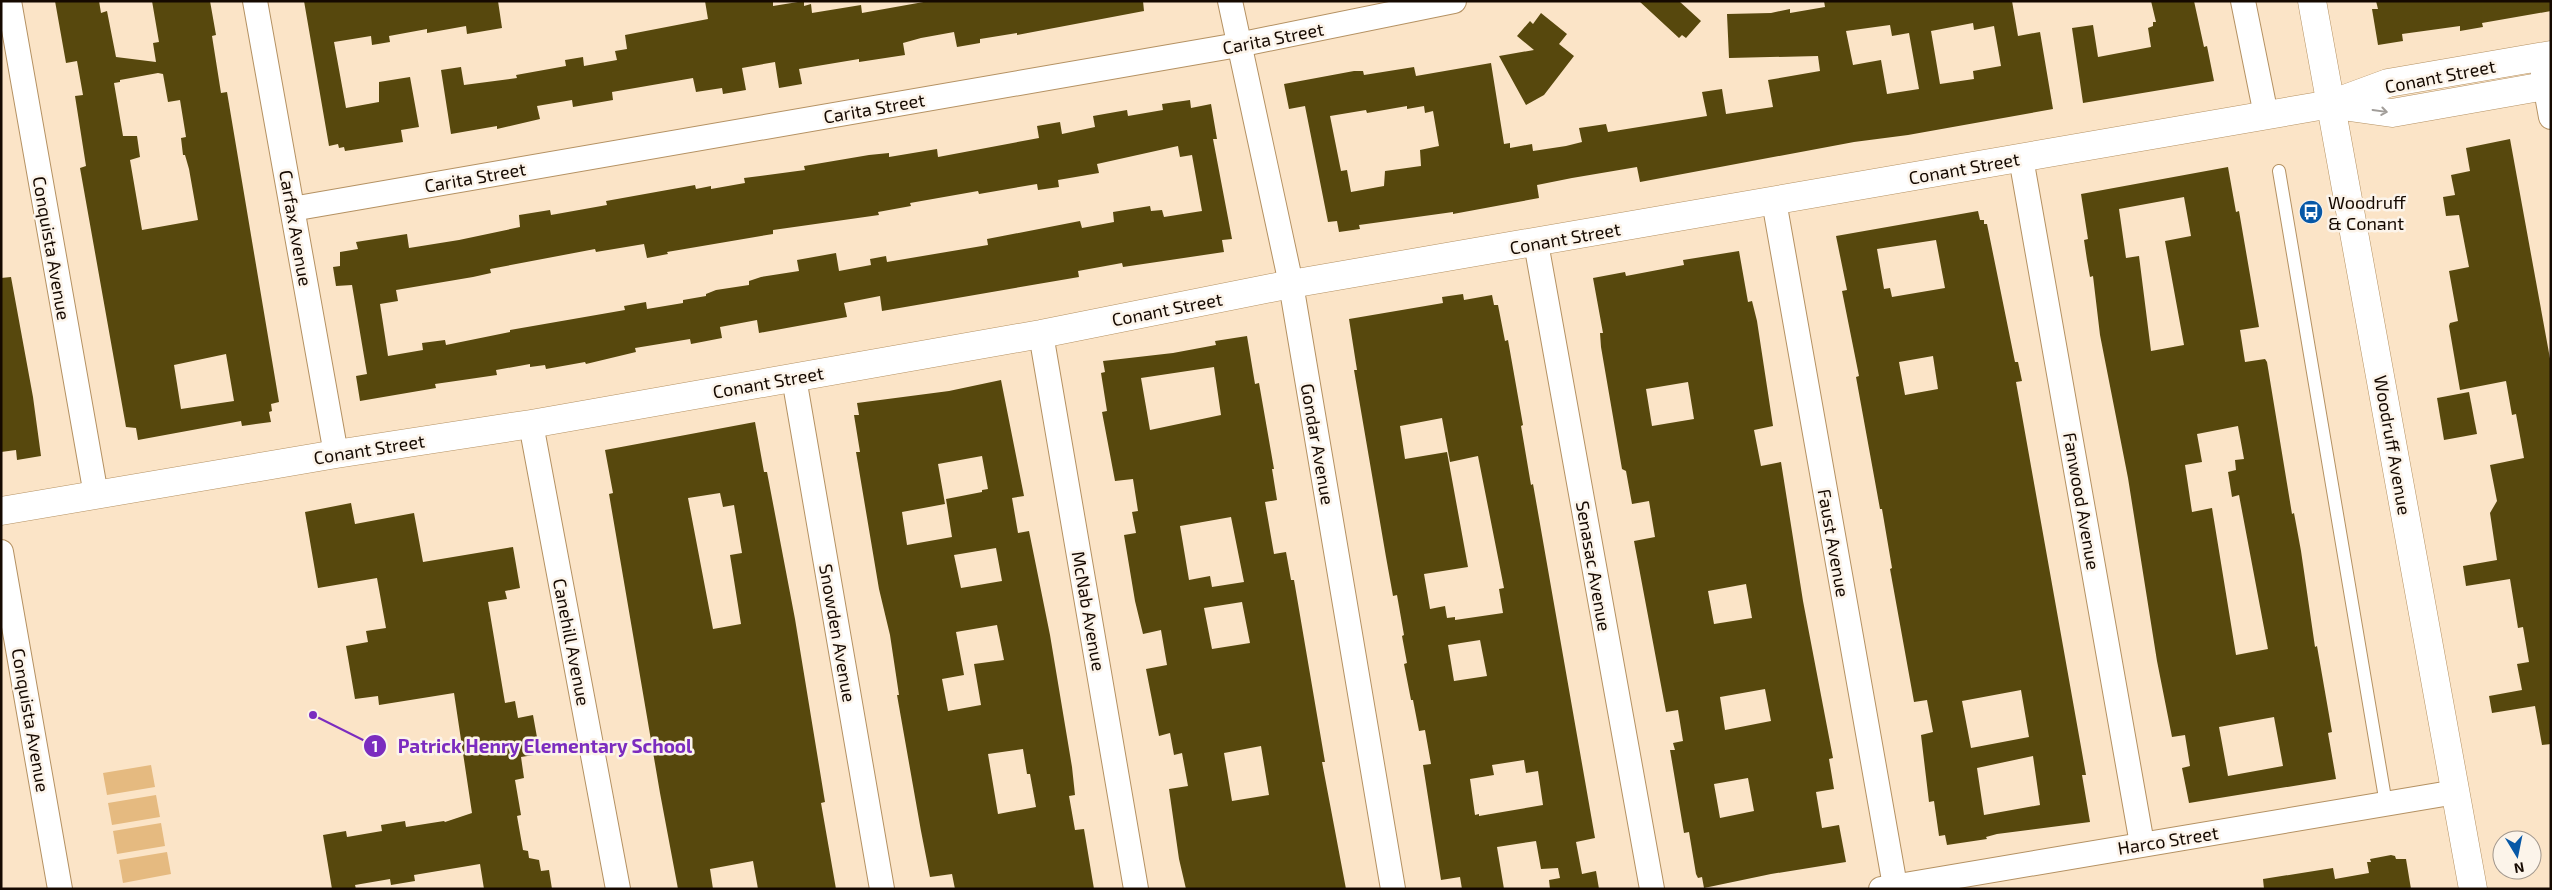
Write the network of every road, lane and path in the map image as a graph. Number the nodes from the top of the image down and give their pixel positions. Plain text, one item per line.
1 (9, 1) edge
2 (255, 1) edge
3 (1230, 1) edge
4 (1454, 1) edge
5 (2243, 1) edge
6 (2312, 1) edge
7 (1238, 45) junction
8 (2545, 56) edge
9 (2548, 86) edge
10 (2331, 104) junction
11 (2266, 115) junction
12 (2551, 117) edge
13 (2021, 158) junction
14 (2280, 171) dead end
15 (1774, 201) junction
16 (292, 208) junction
17 (1536, 243) junction
18 (1291, 284) junction
19 (1041, 334) junction
20 (794, 378) junction
21 (531, 424) junction
22 (336, 454) junction
23 (96, 496) junction
24 (1, 511) edge
25 (1, 552) edge
26 (2456, 792) junction
27 (2386, 804) junction
28 (2142, 844) junction
29 (1888, 887) edge
30 (60, 889) edge
31 (618, 889) edge
32 (882, 889) edge
33 (1136, 889) edge
34 (1393, 889) edge
35 (1652, 889) edge
36 (2473, 889) edge

1 - 23 street, Conquista Avenue
2 - 16 street, Carfax Avenue
3 - 7 street, Gondar Avenue
4 - 7 street, Carita Street
5 - 11 street
6 - 10 street, Woodruff Avenue
7 - 16 street, Carita Street
7 - 18 street, Gondar Avenue
8 - 9 street
8 - 10 street, Conant Street
10 -> 9 street, Conant Street
9 - 12 street
10 - 11 street, Conant Street
10 - 26 street, Woodruff Avenue
11 - 13 street, Conant Street
13 - 15 street, Conant Street
13 - 28 street, Fanwood Avenue
14 - 27 lane
15 - 17 street, Conant Street
15 - 29 street, Faust Avenue
16 - 22 street, Carfax Avenue
17 - 18 street, Conant Street
17 - 35 street, Senasac Avenue
18 - 19 street, Conant Street
18 - 34 street, Gondar Avenue
19 - 20 street, Conant Street
19 - 33 street, McNab Avenue
20 - 21 street, Conant Street
20 - 32 street, Snowden Avenue
21 - 22 street, Conant Street
21 - 31 street, Canehill Avenue
22 - 23 street, Conant Street
23 - 24 street, Conant Street
25 - 30 street, Conquista Avenue
26 - 27 street, Harco Street
26 - 36 street, Woodruff Avenue
27 - 28 street, Harco Street
28 - 29 street, Harco Street

